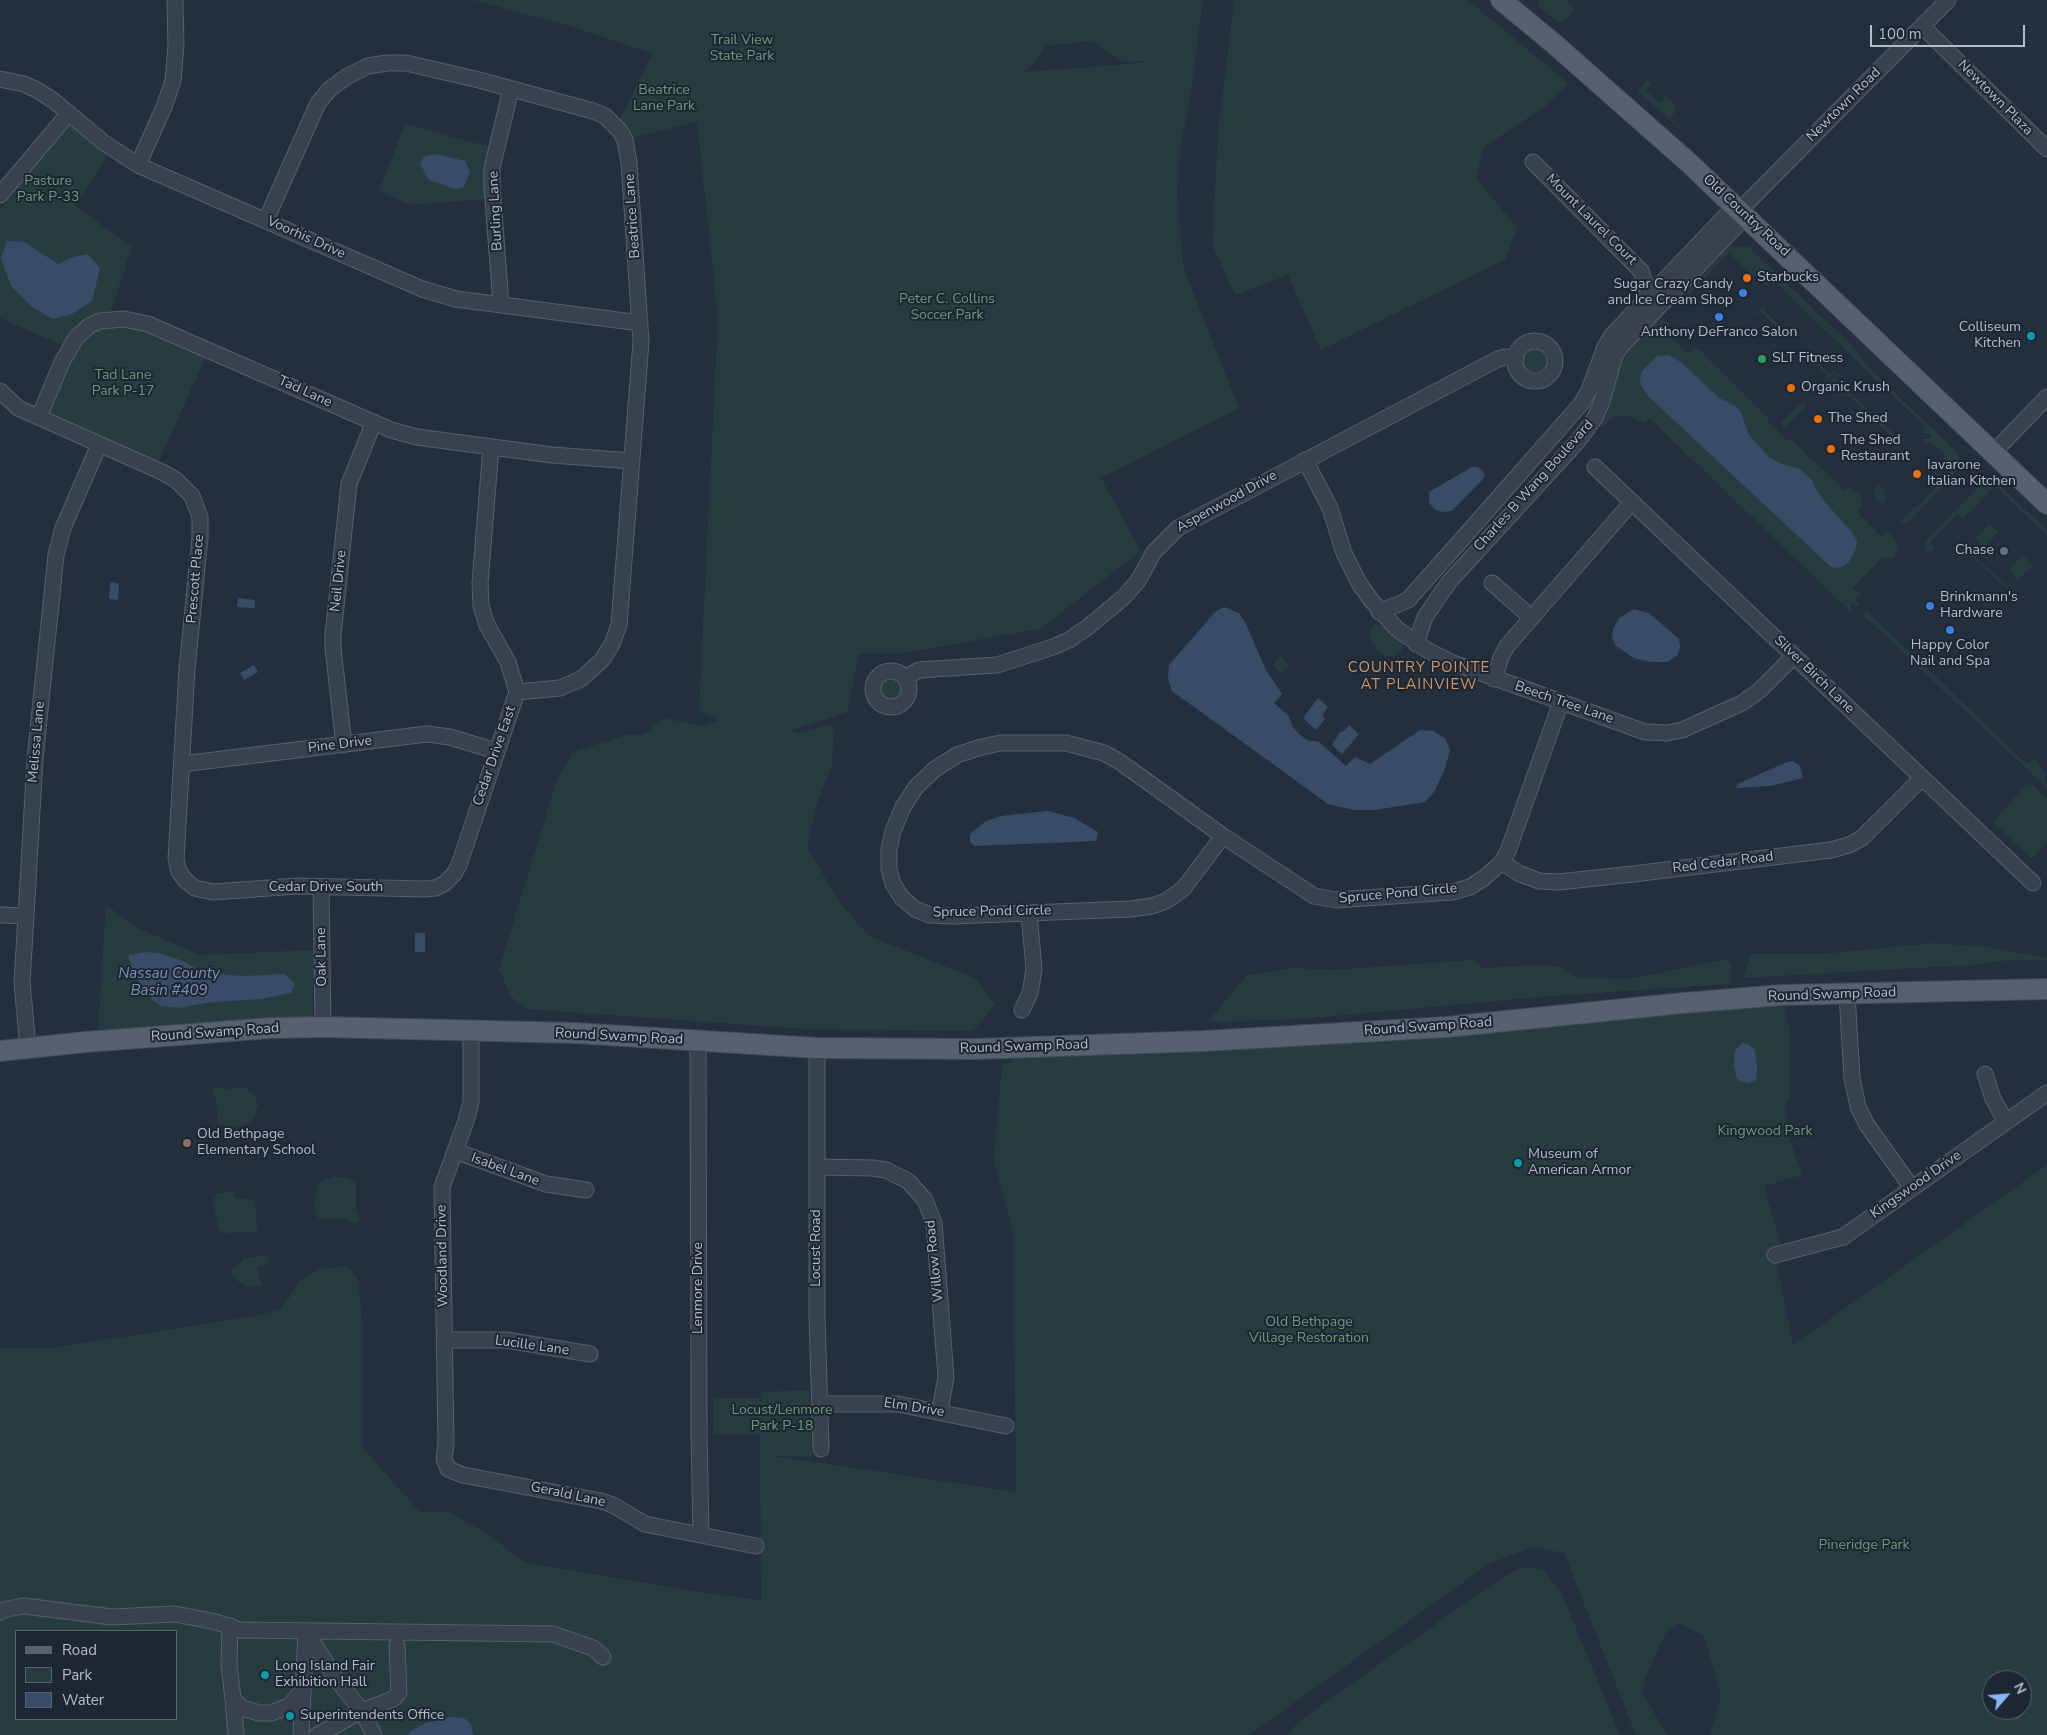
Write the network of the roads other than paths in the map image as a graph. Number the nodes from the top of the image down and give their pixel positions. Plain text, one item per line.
1 (175, 0) edge
2 (1501, 0) edge
3 (1948, 0) edge
4 (1922, 26) junction
5 (0, 78) edge
6 (511, 89) junction
7 (69, 113) junction
8 (2047, 149) edge
9 (1534, 162) dead end
10 (138, 165) junction
11 (0, 196) edge
12 (1740, 211) junction
13 (266, 220) junction
14 (1655, 300) junction
15 (501, 304) junction
16 (640, 322) junction
17 (1516, 358) dead end
18 (0, 391) edge
19 (2047, 397) edge
20 (39, 417) junction
21 (374, 422) junction
22 (99, 445) junction
23 (491, 447) junction
24 (1993, 453) junction
25 (1305, 460) junction
26 (632, 461) junction
27 (1595, 467) dead end
28 (1632, 502) junction
29 (2047, 504) edge
30 (1492, 583) dead end
31 (1379, 612) junction
32 (1532, 618) junction
33 (1416, 644) junction
34 (1794, 656) junction
35 (905, 678) dead end
36 (1494, 679) junction
37 (517, 692) junction
38 (1561, 702) junction
39 (344, 745) junction
40 (496, 751) junction
41 (182, 764) junction
42 (1922, 778) junction
43 (1223, 836) junction
44 (1502, 862) junction
45 (184, 879) joint
46 (2033, 883) dead end
47 (442, 884) joint
48 (321, 887) junction
49 (1029, 913) junction
50 (0, 915) edge
51 (26, 916) junction
52 (2047, 989) edge
53 (1847, 994) junction
54 (1022, 1010) dead end
55 (323, 1027) junction
56 (471, 1031) junction
57 (698, 1041) junction
58 (28, 1048) junction
59 (817, 1048) junction
60 (0, 1051) edge
61 (1985, 1074) dead end
62 (2047, 1093) edge
63 (2006, 1122) junction
64 (455, 1151) junction
65 (817, 1167) junction
66 (1912, 1188) junction
67 (586, 1190) dead end
68 (1775, 1255) dead end
69 (445, 1340) junction
70 (590, 1354) dead end
71 (820, 1404) junction
72 (940, 1411) junction
73 (1006, 1426) dead end
74 (822, 1449) dead end
75 (463, 1475) joint
76 (702, 1534) junction
77 (756, 1546) dead end
78 (0, 1612) edge
79 (230, 1626) junction
80 (306, 1631) junction
81 (397, 1644) dead end
82 (602, 1657) dead end
83 (302, 1691) junction
84 (233, 1699) junction
85 (362, 1712) junction
86 (236, 1735) edge
87 (301, 1735) edge
88 (317, 1735) edge
89 (374, 1735) edge

1 - 10 street
2 - 12 main road, Old Country Road
3 - 4 street, Newtown Road
4 - 8 street, Newtown Plaza
4 - 12 street, Newtown Road
5 - 7 street, Voorhis Drive
6 - 13 street, Beatrice Lane
6 - 15 street, Burling Lane
6 - 16 street, Beatrice Lane
7 - 10 street, Voorhis Drive
7 - 11 street
9 - 14 street, Mount Laurel Court
10 - 13 street, Voorhis Drive
12 - 14 street, Charles B Wang Boulevard
12 - 24 main road, Old Country Road
13 - 15 street, Voorhis Drive
14 - 31 street, Charles B Wang Boulevard
14 - 33 street, Charles B Wang Boulevard
15 - 16 street, Voorhis Drive
16 - 26 street, Beatrice Lane
17 - 25 street, Aspenwood Drive
18 - 20 street, Prescott Place
19 - 24 street
20 - 21 street, Tad Lane
20 - 22 street, Prescott Place
21 - 23 street, Tad Lane
21 - 39 street, Neil Drive
22 - 41 street, Prescott Place
22 - 51 street, Melissa Lane
23 - 26 street, Tad Lane
23 - 37 street, Cedar Drive East
24 - 29 main road, Old Country Road
25 - 31 street, Beech Tree Lane
25 - 35 street, Aspenwood Drive
26 - 37 street, Beatrice Lane
27 - 28 street, Silver Birch Lane
28 - 32 street
28 - 34 street, Silver Birch Lane
30 - 32 street
31 - 33 street, Beech Tree Lane
32 - 36 street
33 - 36 street, Beech Tree Lane
34 - 38 street, Beech Tree Lane
34 - 42 street, Silver Birch Lane
36 - 38 street, Beech Tree Lane
37 - 40 street, Cedar Drive East
38 - 44 street, Spruce Pond Circle
39 - 40 street, Pine Drive
39 - 41 street, Pine Drive
40 - 47 street, Cedar Drive East
41 - 45 street, Prescott Place
42 - 44 street, Red Cedar Road
42 - 46 street, Silver Birch Lane
43 - 44 street, Spruce Pond Circle
43 - 49 street, Spruce Pond Circle
43 - 49 street, Spruce Pond Circle
45 - 48 street, Cedar Drive South
47 - 48 street, Cedar Drive South
48 - 55 street, Oak Lane
49 - 54 street
50 - 51 street
51 - 58 street, Melissa Lane
52 - 53 main road, Round Swamp Road
53 - 59 main road, Round Swamp Road
53 - 66 street
55 - 56 main road, Round Swamp Road
55 - 58 main road, Round Swamp Road
56 - 57 main road, Round Swamp Road
56 - 64 street, Woodland Drive
57 - 59 main road, Round Swamp Road
57 - 76 street, Lenmore Drive
58 - 60 main road, Round Swamp Road
59 - 65 street, Locust Road
61 - 63 street
62 - 63 street, Kingswood Drive
63 - 66 street, Kingswood Drive
64 - 67 street, Isabel Lane
64 - 69 street, Woodland Drive
65 - 71 street, Locust Road
65 - 72 street, Willow Road
66 - 68 street, Kingswood Drive
69 - 70 street, Lucille Lane
69 - 75 street, Woodland Drive
71 - 72 street, Elm Drive
71 - 74 street, Locust Road
72 - 73 street, Elm Drive
75 - 76 street, Gerald Lane
76 - 77 street, Gerald Lane
78 - 79 street
79 - 80 street
79 - 84 street
80 - 82 street
80 - 83 street
80 - 85 street
81 - 85 street
83 - 84 street
83 - 87 street
84 - 86 street
85 - 88 street
85 - 89 street

